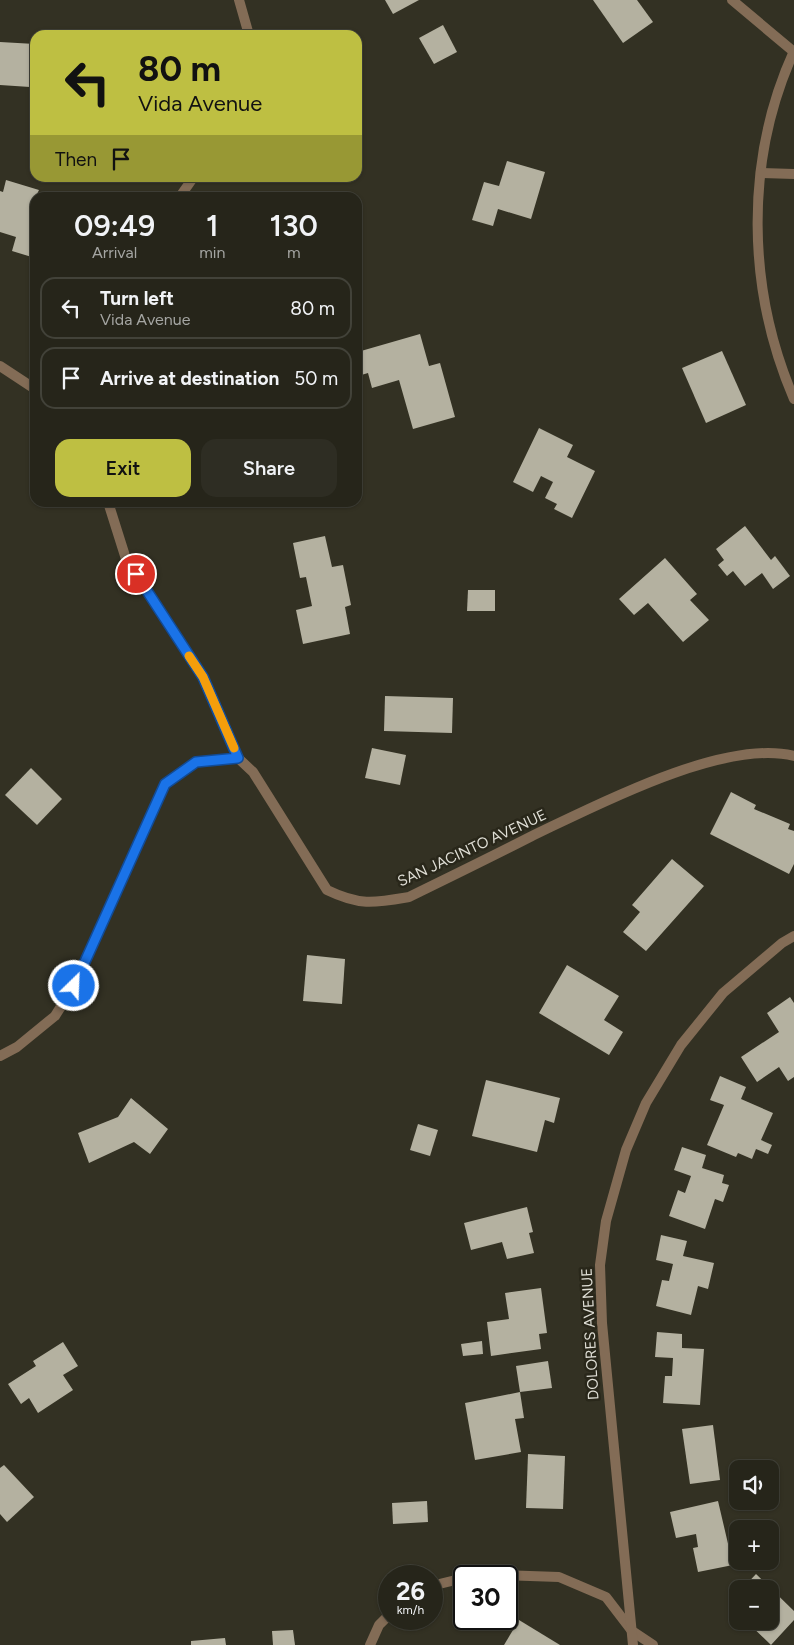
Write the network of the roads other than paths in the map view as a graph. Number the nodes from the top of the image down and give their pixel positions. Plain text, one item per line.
1 (238, 0) edge
2 (732, 0) edge
3 (248, 30) edge
4 (794, 52) edge
5 (762, 173) junction
6 (794, 174) edge
7 (0, 366) edge
8 (30, 386) edge
9 (794, 399) edge
10 (110, 507) edge
11 (794, 756) edge
12 (238, 758) junction
13 (794, 936) edge
14 (0, 1056) edge
15 (518, 1576) edge
16 (378, 1629) edge
17 (632, 1631) junction
18 (370, 1645) edge
19 (633, 1645) edge
20 (653, 1645) edge

1 - 3 street
2 - 4 street
4 - 5 street
5 - 6 street
5 - 9 street
7 - 8 street
10 - 12 street
11 - 12 street, SAN JACINTO AVENUE
12 - 14 street
13 - 17 street, DOLORES AVENUE
15 - 17 street
16 - 18 street
17 - 19 street, DOLORES AVENUE
17 - 20 street

